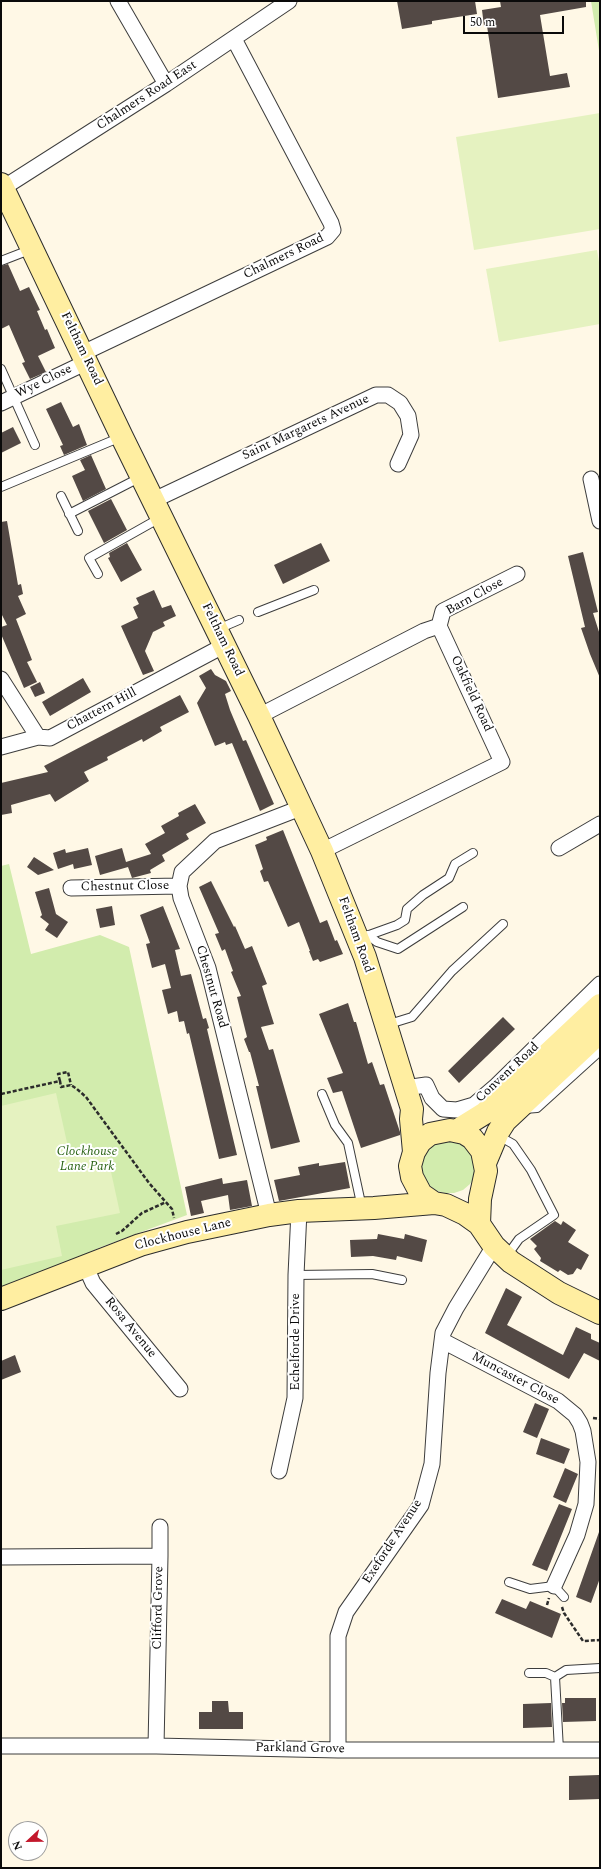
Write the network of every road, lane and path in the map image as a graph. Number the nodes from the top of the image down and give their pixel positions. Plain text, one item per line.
1 (118, 1) edge
2 (289, 1) edge
3 (234, 38) junction
4 (166, 84) junction
5 (3, 193) edge
6 (32, 249) junction
7 (1, 261) edge
8 (85, 357) junction
9 (1, 369) edge
10 (8, 400) edge
11 (122, 437) junction
12 (35, 444) dead end
13 (398, 464) dead end
14 (142, 476) junction
15 (590, 479) dead end
16 (1, 487) edge
17 (61, 496) dead end
18 (158, 508) junction
19 (69, 514) junction
20 (600, 521) edge
21 (78, 531) dead end
22 (98, 574) dead end
23 (517, 574) dead end
24 (314, 590) dead end
25 (258, 612) dead end
26 (239, 620) dead end
27 (440, 626) junction
28 (221, 637) junction
29 (1, 679) edge
30 (260, 716) junction
31 (38, 737) junction
32 (1, 747) edge
33 (303, 807) junction
34 (600, 824) edge
35 (559, 848) dead end
36 (322, 851) junction
37 (474, 853) dead end
38 (179, 886) junction
39 (71, 888) dead end
40 (463, 907) dead end
41 (503, 924) dead end
42 (363, 937) junction
43 (600, 984) edge
44 (600, 1005) edge
45 (386, 1025) junction
46 (600, 1032) edge
47 (600, 1051) edge
48 (60, 1081) junction
49 (71, 1085) junction
50 (405, 1088) junction
51 (1, 1094) edge
52 (322, 1094) dead end
53 (505, 1098) junction
54 (412, 1109) junction
55 (453, 1130) junction
56 (497, 1135) junction
57 (414, 1152) junction
58 (484, 1173) junction
59 (412, 1178) junction
60 (166, 1202) junction
61 (440, 1204) junction
62 (368, 1208) junction
63 (299, 1211) junction
64 (269, 1215) junction
65 (479, 1224) junction
66 (176, 1234) junction
67 (109, 1237) dead end
68 (500, 1252) junction
69 (85, 1265) junction
70 (296, 1275) junction
71 (402, 1280) dead end
72 (1, 1299) edge
73 (600, 1313) edge
74 (442, 1341) junction
75 (180, 1389) dead end
76 (278, 1471) dead end
77 (160, 1527) dead end
78 (1, 1556) edge
79 (160, 1556) junction
80 (509, 1582) dead end
81 (557, 1597) junction
82 (600, 1640) edge
83 (600, 1668) edge
84 (529, 1673) dead end
85 (555, 1677) junction
86 (1, 1746) edge
87 (156, 1746) junction
88 (338, 1750) junction
89 (559, 1750) junction
90 (600, 1750) edge

1 - 4 street
2 - 3 street, Chalmers Road East
3 - 4 street, Chalmers Road East
3 - 8 street, Chalmers Road
4 - 5 street, Chalmers Road East
5 - 6 main road, Feltham Road
6 - 7 lane
6 - 8 main road, Feltham Road
8 - 10 street, Wye Close
8 - 11 main road, Feltham Road
9 - 10 lane
10 - 12 lane
11 - 14 main road, Feltham Road
11 - 16 lane
13 - 18 street, Saint Margarets Avenue
14 - 18 main road, Feltham Road
14 - 19 lane
15 - 20 street
17 - 19 lane
18 - 22 lane
18 - 28 main road, Feltham Road
19 - 21 lane
23 - 27 street, Barn Close
24 - 25 lane
26 - 28 lane
27 - 30 street
27 - 36 street, Oakfield Road
28 - 30 main road, Feltham Road
28 - 31 street, Chattern Hill
29 - 31 street
30 - 33 main road, Feltham Road
31 - 32 street, Chattern Hill
33 - 36 main road, Feltham Road
33 - 38 street
34 - 35 street
36 - 42 main road, Feltham Road
37 - 42 lane
38 - 39 street, Chestnut Close
38 - 64 street, Chestnut Road
40 - 42 lane
41 - 45 lane
42 - 45 main road, Feltham Road
43 - 53 street, Convent Road
44 - 53 main road, Convent Road
45 - 50 main road, Feltham Road
46 - 53 main road, Convent Road
47 - 53 lane
48 - 49 path
48 - 49 path
48 - 51 path
49 - 60 path
50 - 53 street, Convent Road
50 - 54 main road, Feltham Road
52 - 62 lane
53 - 55 main road, Convent Road
53 - 56 main road, Convent Road
54 - 55 main road
54 - 57 main road, Feltham Road
55 - 57 main road
55 - 58 main road
56 - 58 main road, Convent Road
56 - 68 lane
57 - 59 main road
58 - 61 main road
58 - 65 main road
59 - 61 main road
59 - 62 main road
60 - 66 path
60 - 67 path
61 - 62 main road, Clockhouse Lane
61 - 65 main road
62 - 63 main road, Clockhouse Lane
63 - 64 main road, Clockhouse Lane
63 - 70 street, Echelforde Drive
64 - 66 main road, Clockhouse Lane
65 - 68 main road
66 - 69 main road, Clockhouse Lane
68 - 73 main road
68 - 74 street, Exeforde Avenue
69 - 72 main road, Clockhouse Lane
69 - 75 street, Rosa Avenue
70 - 71 lane
70 - 76 street, Echelforde Drive
74 - 81 street, Muncaster Close
74 - 88 street, Exeforde Avenue
77 - 79 street
78 - 79 street, Clifford Grove
79 - 87 street, Clifford Grove
80 - 81 lane
81 - 82 path
83 - 85 lane
84 - 85 lane
85 - 89 lane
86 - 87 street, Parkland Grove
87 - 88 street, Parkland Grove
88 - 89 street, Parkland Grove
89 - 90 street, Parkland Grove

